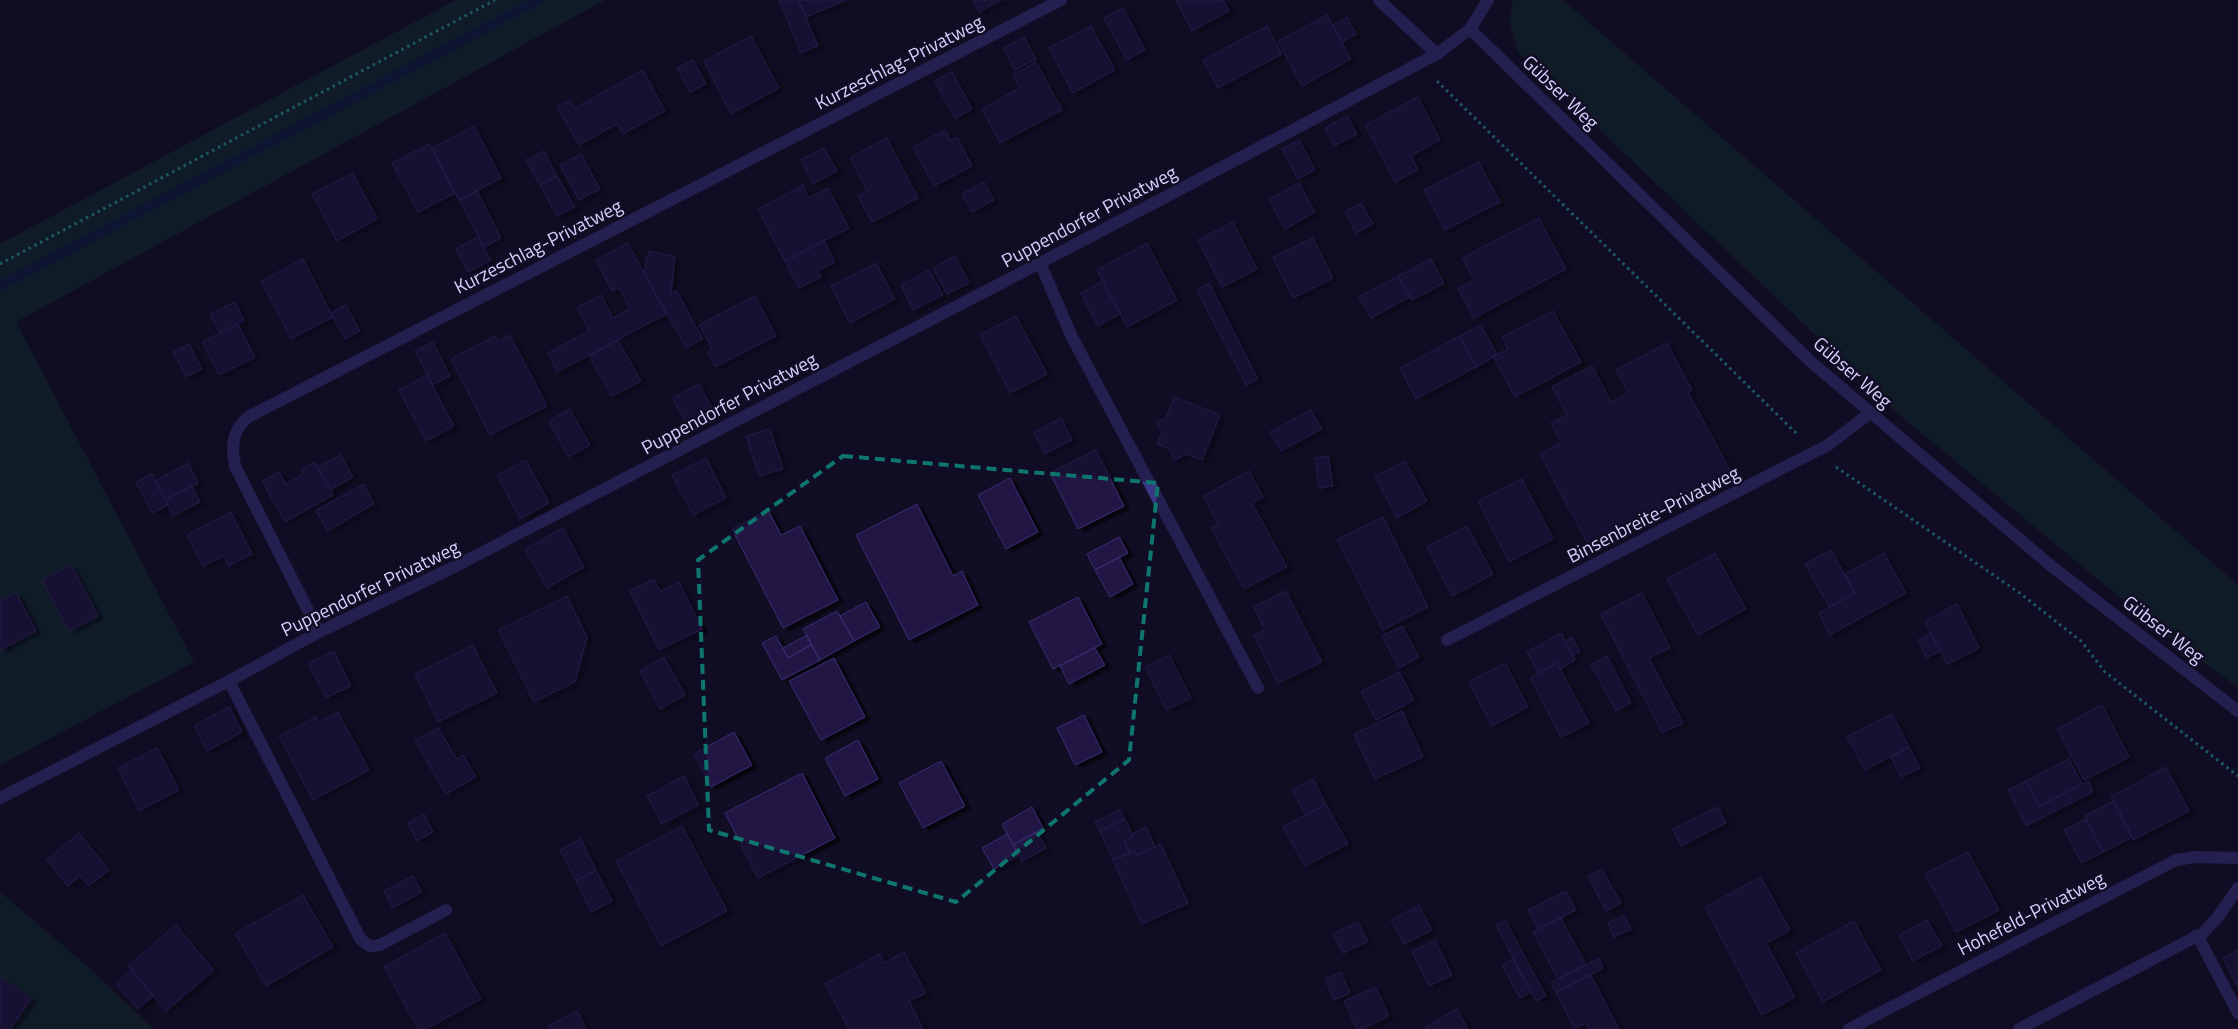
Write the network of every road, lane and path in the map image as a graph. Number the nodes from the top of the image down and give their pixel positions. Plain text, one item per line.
1 (495, 0) edge
2 (1061, 0) edge
3 (1379, 0) edge
4 (1488, 0) edge
5 (1470, 29) junction
6 (1437, 54) junction
7 (1040, 263) junction
8 (0, 264) edge
9 (1870, 413) junction
10 (319, 632) junction
11 (1447, 640) dead end
12 (229, 681) junction
13 (1258, 688) dead end
14 (2238, 711) edge
15 (0, 798) edge
16 (2238, 858) edge
17 (2238, 888) edge
18 (446, 910) dead end
19 (2197, 935) junction
20 (2238, 1013) edge
21 (1849, 1029) edge
22 (2019, 1029) edge

1 - 8 path
2 - 10 street, Kurzeschlag-Privatweg
3 - 6 street
4 - 5 street
5 - 6 street, Puppendorfer Privatweg
5 - 9 street, Gübser Weg
6 - 7 street, Puppendorfer Privatweg
7 - 10 street, Puppendorfer Privatweg
7 - 13 street
9 - 11 street, Binsenbreite-Privatweg
9 - 14 street, Gübser Weg
10 - 12 street, Puppendorfer Privatweg
12 - 15 street, Puppendorfer Privatweg
12 - 18 street
16 - 21 street, Hohefeld-Privatweg
17 - 19 street
19 - 20 street
19 - 22 street

